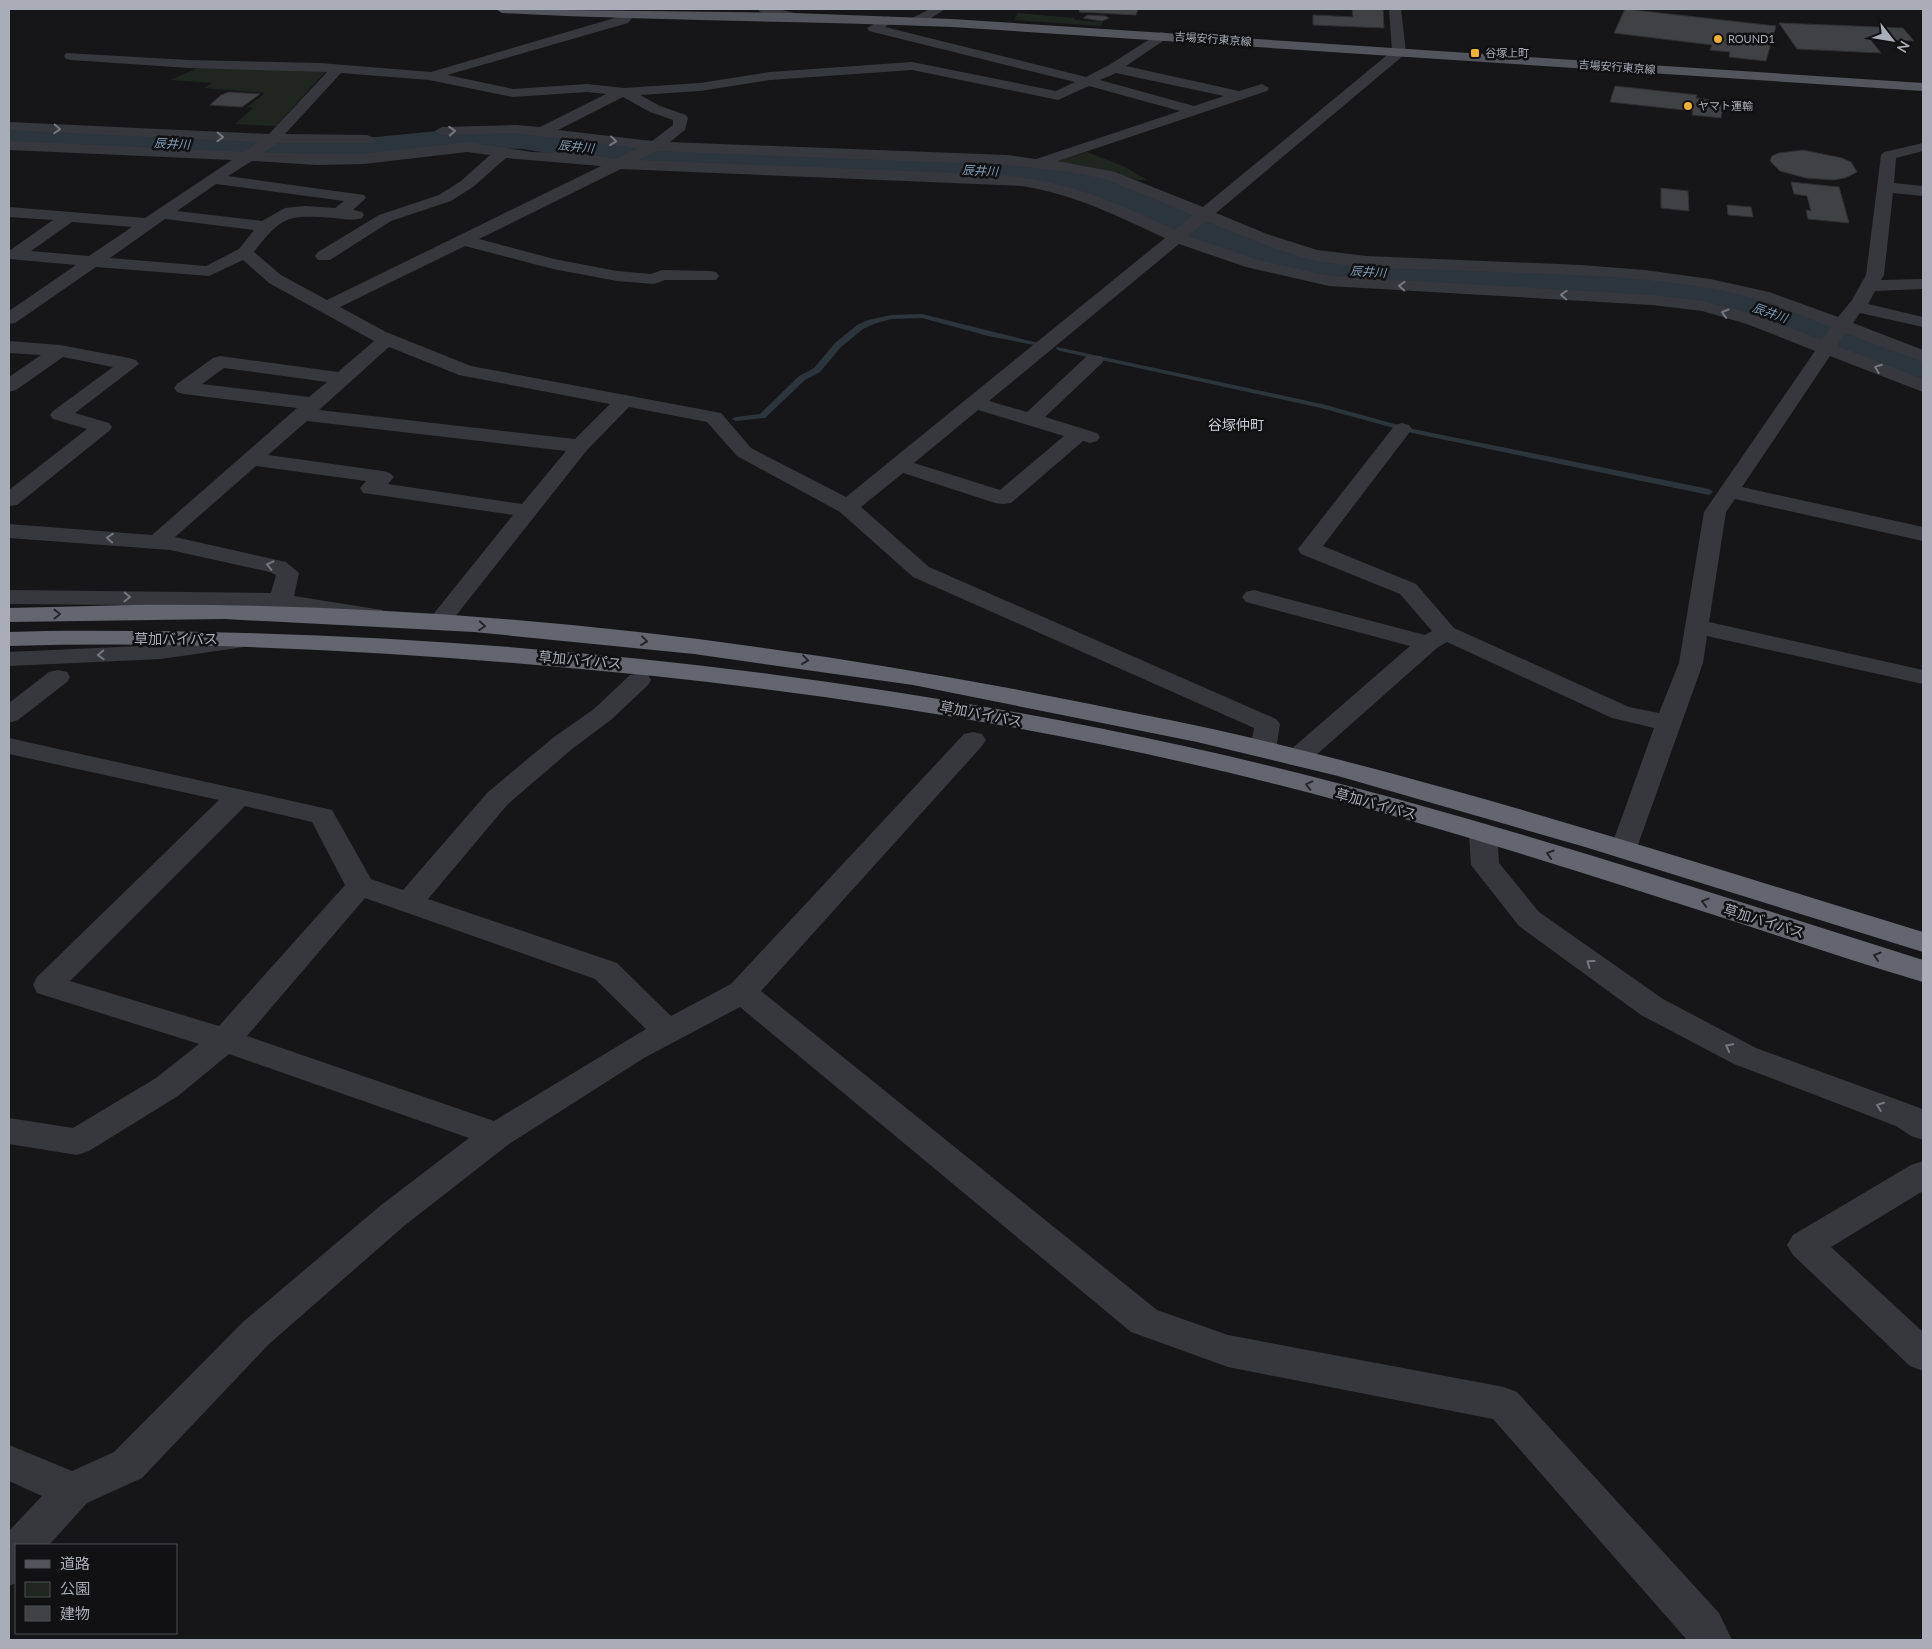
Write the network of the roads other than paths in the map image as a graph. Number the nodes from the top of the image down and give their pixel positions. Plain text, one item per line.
1 (502, 9) edge
2 (764, 9) edge
3 (939, 9) edge
4 (1395, 9) edge
5 (628, 16) junction
6 (794, 17) junction
7 (888, 20) junction
8 (917, 21) junction
9 (1161, 36) junction
10 (968, 50) junction
11 (1398, 52) junction
12 (71, 56) dead end
13 (912, 66) junction
14 (1114, 68) junction
15 (337, 70) junction
16 (429, 76) junction
17 (1087, 83) junction
18 (1923, 87) edge
19 (1262, 88) dead end
20 (623, 92) junction
21 (1240, 95) junction
22 (1194, 110) junction
23 (9, 126) edge
24 (542, 132) junction
25 (426, 134) dead end
26 (382, 139) dead end
27 (270, 140) junction
28 (9, 145) edge
29 (652, 147) junction
30 (1923, 147) edge
31 (502, 153) junction
32 (250, 156) junction
33 (622, 162) junction
34 (1036, 163) junction
35 (213, 179) junction
36 (1885, 186) junction
37 (1923, 191) edge
38 (9, 212) edge
39 (340, 213) junction
40 (1204, 215) junction
41 (68, 217) junction
42 (385, 218) junction
43 (154, 219) junction
44 (265, 226) junction
45 (1180, 234) junction
46 (463, 240) junction
47 (244, 253) junction
48 (324, 256) dead end
49 (92, 261) junction
50 (710, 276) dead end
51 (1923, 284) edge
52 (1869, 286) junction
53 (327, 307) junction
54 (1856, 307) junction
55 (9, 319) edge
56 (1923, 322) edge
57 (1834, 336) junction
58 (387, 339) junction
59 (9, 347) edge
60 (60, 351) junction
61 (1923, 356) edge
62 (1094, 360) dead end
63 (342, 378) junction
64 (9, 386) edge
65 (1923, 386) edge
66 (624, 400) junction
67 (974, 403) junction
68 (308, 409) junction
69 (1031, 420) junction
70 (1402, 429) dead end
71 (580, 446) junction
72 (251, 459) junction
73 (900, 464) junction
74 (1730, 491) junction
75 (9, 500) edge
76 (848, 507) junction
77 (528, 511) junction
78 (9, 531) edge
79 (1923, 534) edge
80 (157, 542) junction
81 (9, 597) edge
82 (1254, 597) dead end
83 (281, 601) junction
84 (9, 615) edge
85 (413, 621) junction
86 (439, 622) junction
87 (1696, 626) junction
88 (1437, 638) junction
89 (9, 639) edge
90 (254, 639) junction
91 (9, 659) edge
92 (58, 677) dead end
93 (1923, 677) edge
94 (639, 680) dead end
95 (9, 715) edge
96 (1668, 723) junction
97 (973, 740) dead end
98 (9, 746) edge
99 (1263, 748) junction
100 (1297, 758) junction
101 (239, 796) junction
102 (1483, 833) junction
103 (1624, 850) junction
104 (360, 886) junction
105 (408, 903) junction
106 (1923, 942) edge
107 (1923, 971) edge
108 (742, 992) junction
109 (668, 1031) junction
110 (225, 1040) junction
111 (1923, 1127) edge
112 (9, 1132) edge
113 (497, 1135) junction
114 (1923, 1174) edge
115 (1923, 1355) edge
116 (9, 1463) edge
117 (73, 1490) junction
118 (24, 1544) edge
119 (1711, 1640) edge

1 - 5 main road, 吉場安行東京線
2 - 6 street
3 - 8 street
4 - 11 street
5 - 6 main road, 吉場安行東京線
5 - 16 street
6 - 7 main road, 吉場安行東京線
7 - 8 main road, 吉場安行東京線
7 - 10 street
8 - 9 main road, 吉場安行東京線
9 - 11 main road, 吉場安行東京線
9 - 14 street
10 - 13 street
10 - 17 street
11 - 18 main road, 吉場安行東京線
11 - 40 street
12 - 15 street
13 - 17 street
13 - 20 street
14 - 17 street
14 - 21 street
15 - 16 street
15 - 27 street
16 - 20 street
17 - 22 street
19 - 21 street
20 - 24 street
20 - 29 street
21 - 22 street
22 - 34 street
23 -> 27 street
25 -> 24 street
24 -> 29 street
26 - 27 street
27 - 32 street
28 - 32 street
29 - 33 street
29 - 34 street
30 - 36 street
31 - 32 street
31 - 33 street
31 - 42 street
32 - 35 street
33 - 45 street
33 - 46 street
34 - 40 street
35 - 39 street
35 - 43 street
36 - 37 street
36 - 52 street
38 - 41 street
39 - 42 street
39 - 44 street
40 - 45 street
40 - 57 street
41 - 43 street
41 - 49 street
42 - 48 street
43 - 44 street
43 - 49 street
44 - 47 street
57 -> 45 street
45 - 67 street
46 - 50 street
46 - 53 street
47 - 49 street
47 - 53 street
49 - 55 street
51 - 52 street
52 - 54 street
53 - 58 street
54 - 56 street
54 - 57 street
57 - 61 street
65 -> 57 street
57 - 74 street
58 - 63 street
58 - 66 street
59 - 60 street
60 - 64 street
60 - 75 street
62 - 69 street
63 - 68 street
63 - 68 street
66 - 71 street
66 - 76 street
67 - 69 street
67 - 73 street
68 - 71 street
68 - 72 street
69 - 73 street
70 - 88 street
71 - 77 street
72 - 77 street
72 - 80 street
73 - 76 street
74 - 79 street
74 - 87 street
76 - 99 street
77 - 86 street
80 -> 78 street
83 -> 80 street
81 -> 83 street
82 - 88 street
83 - 85 street
84 -> 85 highway, 草加バイパス
85 - 86 highway, 草加バイパス
86 -> 99 highway, 草加バイパス
87 - 93 street
87 - 96 street
88 - 96 street
88 - 100 street
89 - 90 highway, 草加バイパス
90 -> 91 street
102 -> 90 highway, 草加バイパス
92 - 95 street
94 - 105 street
96 - 103 street
97 - 108 street
98 - 101 street
99 - 100 highway, 草加バイパス
100 - 103 highway, 草加バイパス
101 - 104 street
101 - 110 street
107 -> 102 highway, 草加バイパス
111 -> 102 street
103 - 106 highway, 草加バイパス
104 - 105 street
104 - 110 street
105 - 109 street
108 - 109 street
108 - 119 street
109 - 113 street
110 - 112 street
110 - 113 street
113 - 117 street
114 - 115 street
116 - 117 street
117 - 118 street

